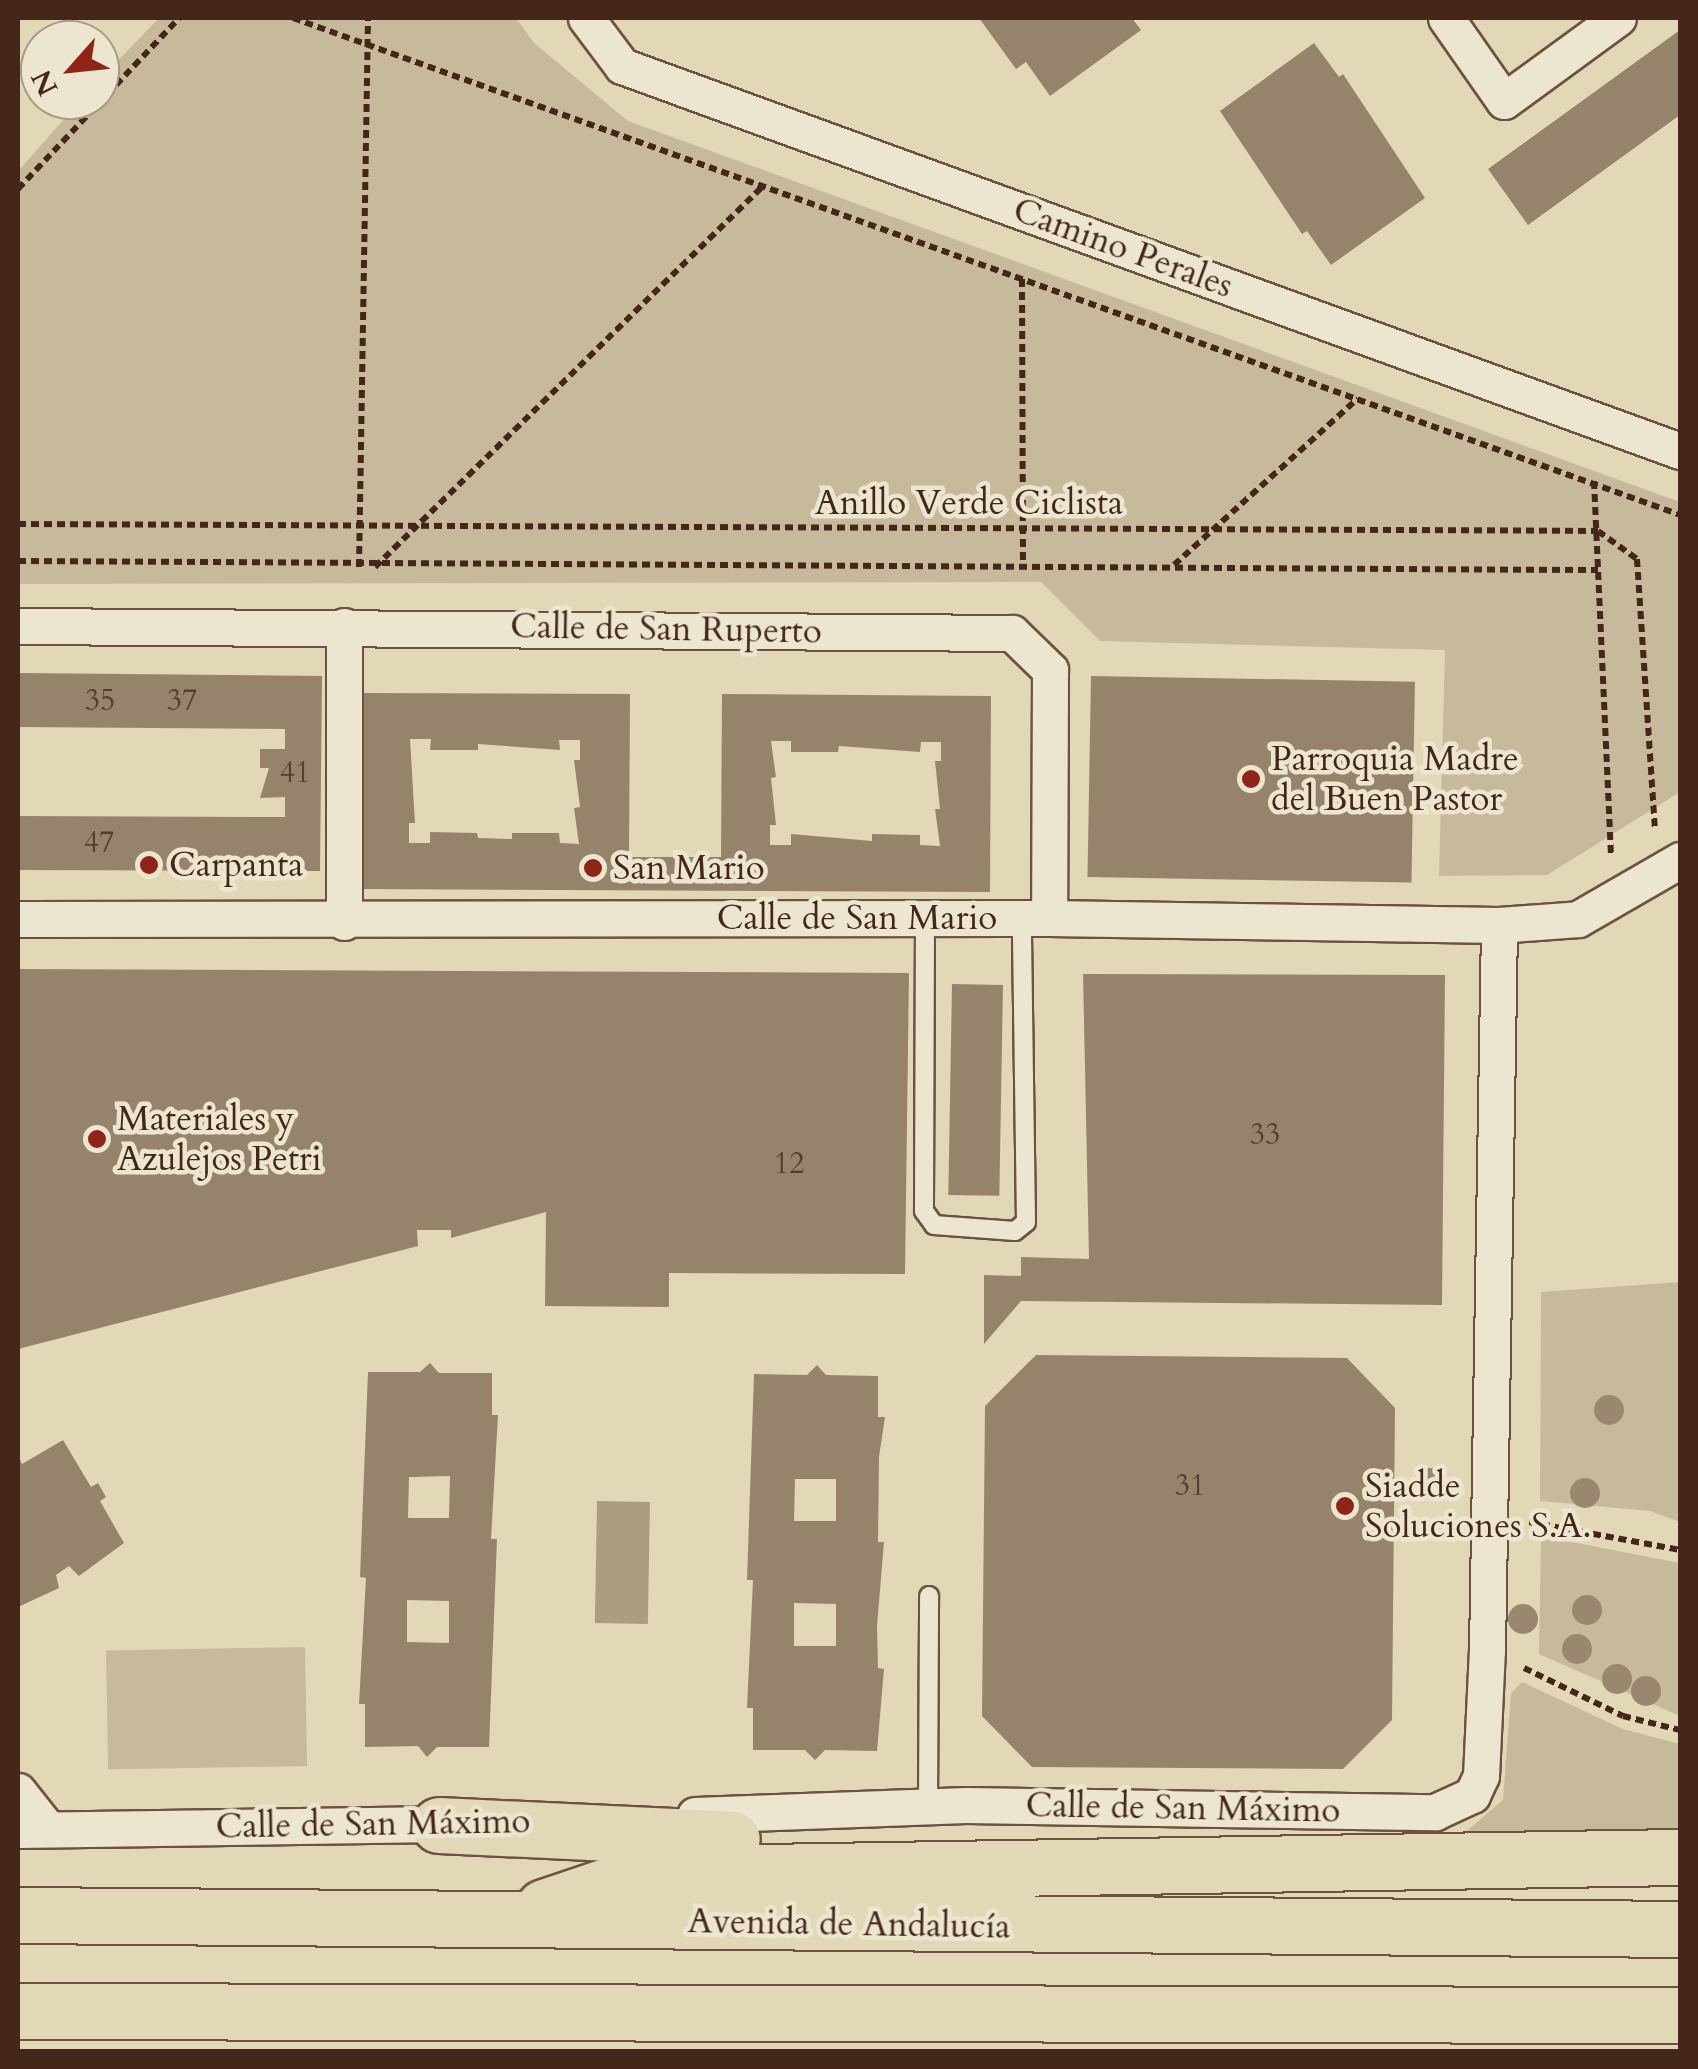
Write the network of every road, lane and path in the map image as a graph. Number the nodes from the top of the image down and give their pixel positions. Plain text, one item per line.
1 (179, 18) edge
2 (293, 18) edge
3 (368, 18) edge
4 (586, 18) edge
5 (1446, 18) edge
6 (1618, 18) edge
7 (368, 43) junction
8 (762, 186) junction
9 (18, 189) edge
10 (1022, 279) junction
11 (1358, 398) junction
12 (1680, 451) edge
13 (1594, 481) junction
14 (1680, 515) edge
15 (18, 524) edge
16 (360, 526) junction
17 (418, 526) junction
18 (1023, 528) junction
19 (1215, 529) junction
20 (1598, 531) junction
21 (18, 561) edge
22 (1023, 566) junction
23 (359, 567) junction
24 (376, 567) junction
25 (1172, 567) junction
26 (1598, 570) junction
27 (18, 626) edge
28 (344, 626) junction
29 (1655, 832) dead end
30 (1626, 850) dead end
31 (1680, 860) edge
32 (925, 918) junction
33 (1036, 918) junction
34 (18, 919) edge
35 (344, 922) junction
36 (1499, 925) junction
37 (1529, 1522) dead end
38 (1680, 1550) edge
39 (928, 1596) dead end
40 (1524, 1668) dead end
41 (1680, 1730) edge
42 (18, 1791) edge
43 (928, 1806) junction
44 (439, 1825) junction
45 (33, 1830) edge
46 (1680, 1856) edge
47 (1074, 1865) junction
48 (18, 1915) edge
49 (506, 1920) junction
50 (1680, 1929) edge
51 (18, 2010) edge
52 (468, 2011) junction
53 (1680, 2014) edge
54 (582, 2052) edge

1 - 9 path
2 - 7 path
3 - 7 path
4 - 12 street, Camino Perales
5 - 6 street
7 - 8 path
7 - 16 path
8 - 10 path
8 - 17 path
10 - 11 path
10 - 18 path
11 - 13 path
11 - 19 path
13 - 14 path
13 - 20 path
15 - 16 path, Anillo Verde Ciclista
16 - 17 path, Anillo Verde Ciclista
16 - 23 path
17 - 18 path, Anillo Verde Ciclista
17 - 24 path
18 - 19 path, Anillo Verde Ciclista
18 - 22 path
19 - 20 path, Anillo Verde Ciclista
19 - 25 path
20 - 26 path
20 - 29 path
21 - 23 path
22 - 24 path
22 - 25 path
23 - 24 path
25 - 26 path
26 - 30 path
27 - 28 street, Calle de San Ruperto
28 - 33 street, Calle de San Ruperto
28 - 35 street
31 - 36 street, Calle de San Mario
32 - 33 street, Calle de San Mario
32 - 33 lane
32 - 35 street, Calle de San Mario
33 - 36 street, Calle de San Mario
34 - 35 street, Calle de San Mario
36 - 43 street, Calle de San Máximo
37 - 38 path
39 - 43 lane
40 - 41 path
42 - 45 street
43 - 44 street, Calle de San Máximo
44 - 45 street, Calle de San Máximo
44 - 47 highway
46 - 47 highway
47 - 49 highway
48 - 49 highway, Avenida de Andalucía
49 - 50 highway, Avenida de Andalucía
51 - 52 highway
52 - 53 highway
52 - 54 highway

